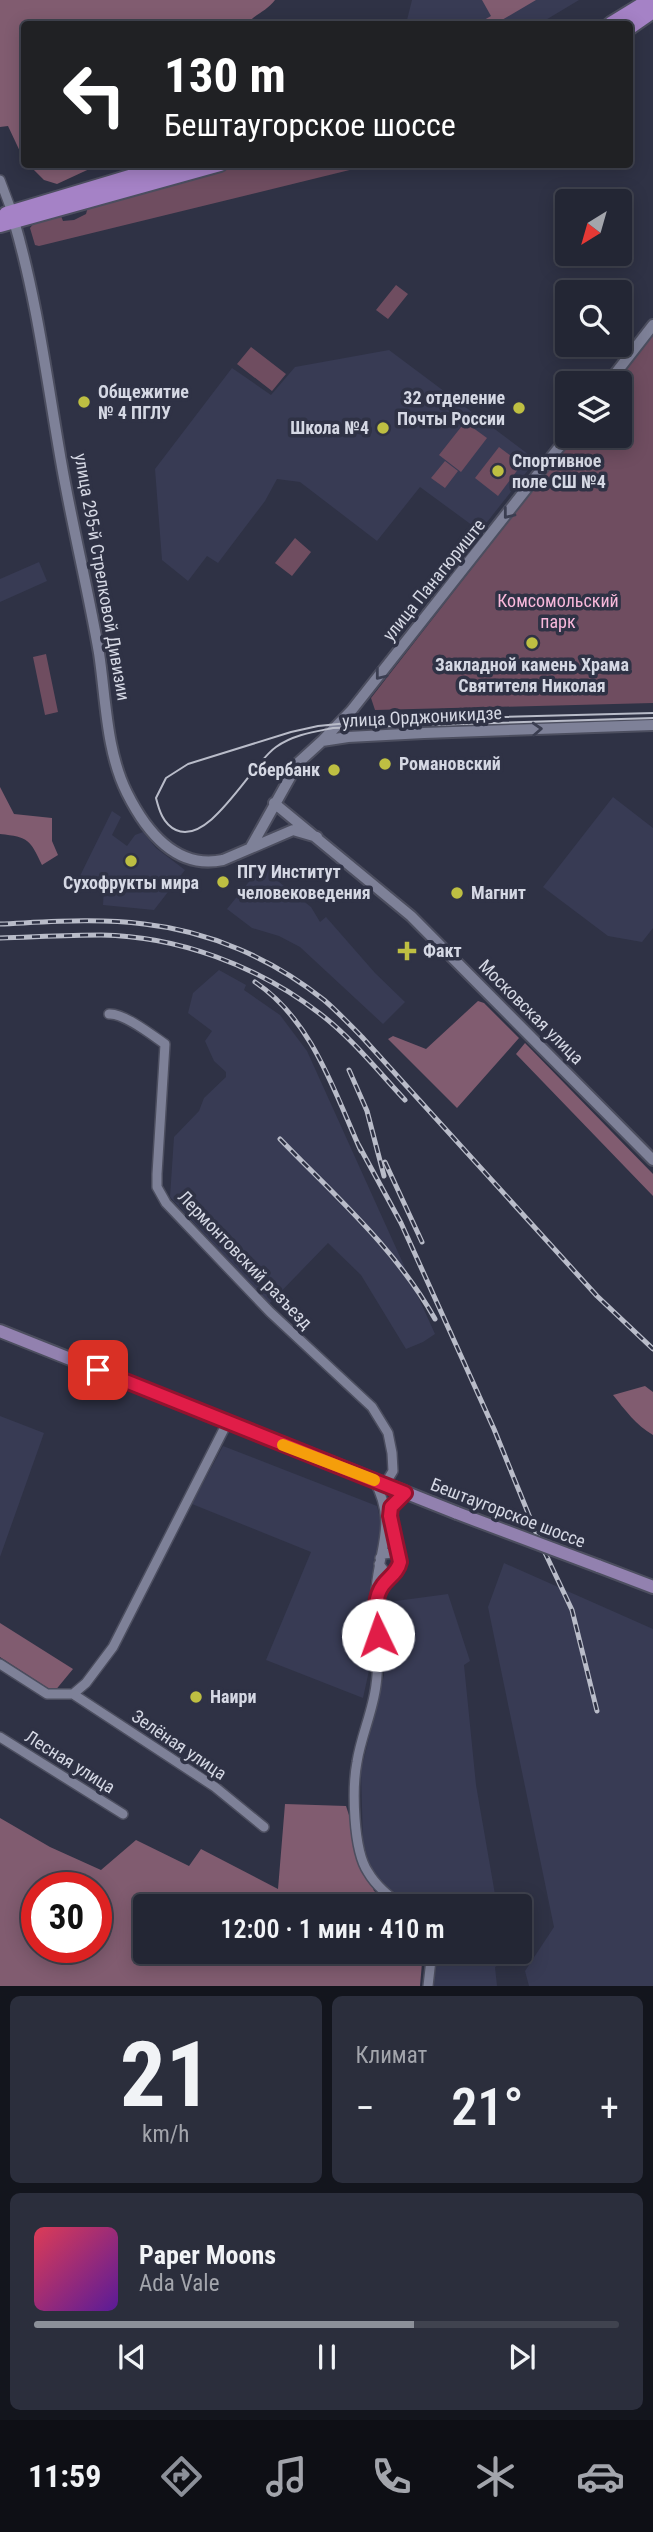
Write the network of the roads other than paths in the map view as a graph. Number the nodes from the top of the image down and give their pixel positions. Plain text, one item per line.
1 (650, 0) edge
2 (653, 11) edge
3 (616, 21) edge
4 (633, 25) edge
5 (164, 168) edge
6 (198, 168) edge
7 (139, 179) junction
8 (0, 180) edge
9 (6, 218) edge
10 (653, 325) edge
11 (617, 371) edge
12 (559, 448) edge
13 (653, 724) edge
14 (322, 741) junction
15 (274, 803) junction
16 (317, 837) junction
17 (251, 847) junction
18 (109, 1014) dead end
19 (653, 1160) edge
20 (0, 1331) edge
21 (227, 1423) junction
22 (379, 1482) junction
23 (405, 1493) junction
24 (398, 1556) junction
25 (379, 1561) junction
26 (396, 1571) junction
27 (653, 1587) edge
28 (375, 1603) junction
29 (0, 1664) edge
30 (73, 1694) junction
31 (0, 1737) edge
32 (123, 1814) dead end
33 (264, 1827) dead end
34 (386, 1894) edge
35 (431, 1964) edge
36 (428, 1986) edge

1 - 3 main road
2 - 4 main road
5 - 7 main road
6 - 7 main road
7 - 9 main road
8 - 9 street
9 - 17 street, улица 295-й Стрелковой Дивизии
10 - 11 street
12 -> 14 street, улица Панагюриште
14 -> 13 street, улица Орджоникидзе
14 - 15 street, улица Орджоникидзе
15 - 16 street, Московская улица
15 - 17 street, улица Орджоникидзе
16 - 17 street
16 - 19 street, Московская улица
18 - 22 street, Лермонтовский разъезд
20 - 21 main road, Бештаугорское шоссе
21 - 22 main road, Бештаугорское шоссе
21 - 30 street
22 - 23 main road, Бештаугорское шоссе
22 - 25 street
23 - 24 street
23 - 27 main road, Бештаугорское шоссе, bridge
24 - 25 street
24 - 26 street
25 - 26 street
25 - 28 street
26 - 28 street
28 - 34 street
29 - 30 street
30 - 33 street, Зелёная улица
31 - 32 street, Лесная улица
35 - 36 street

